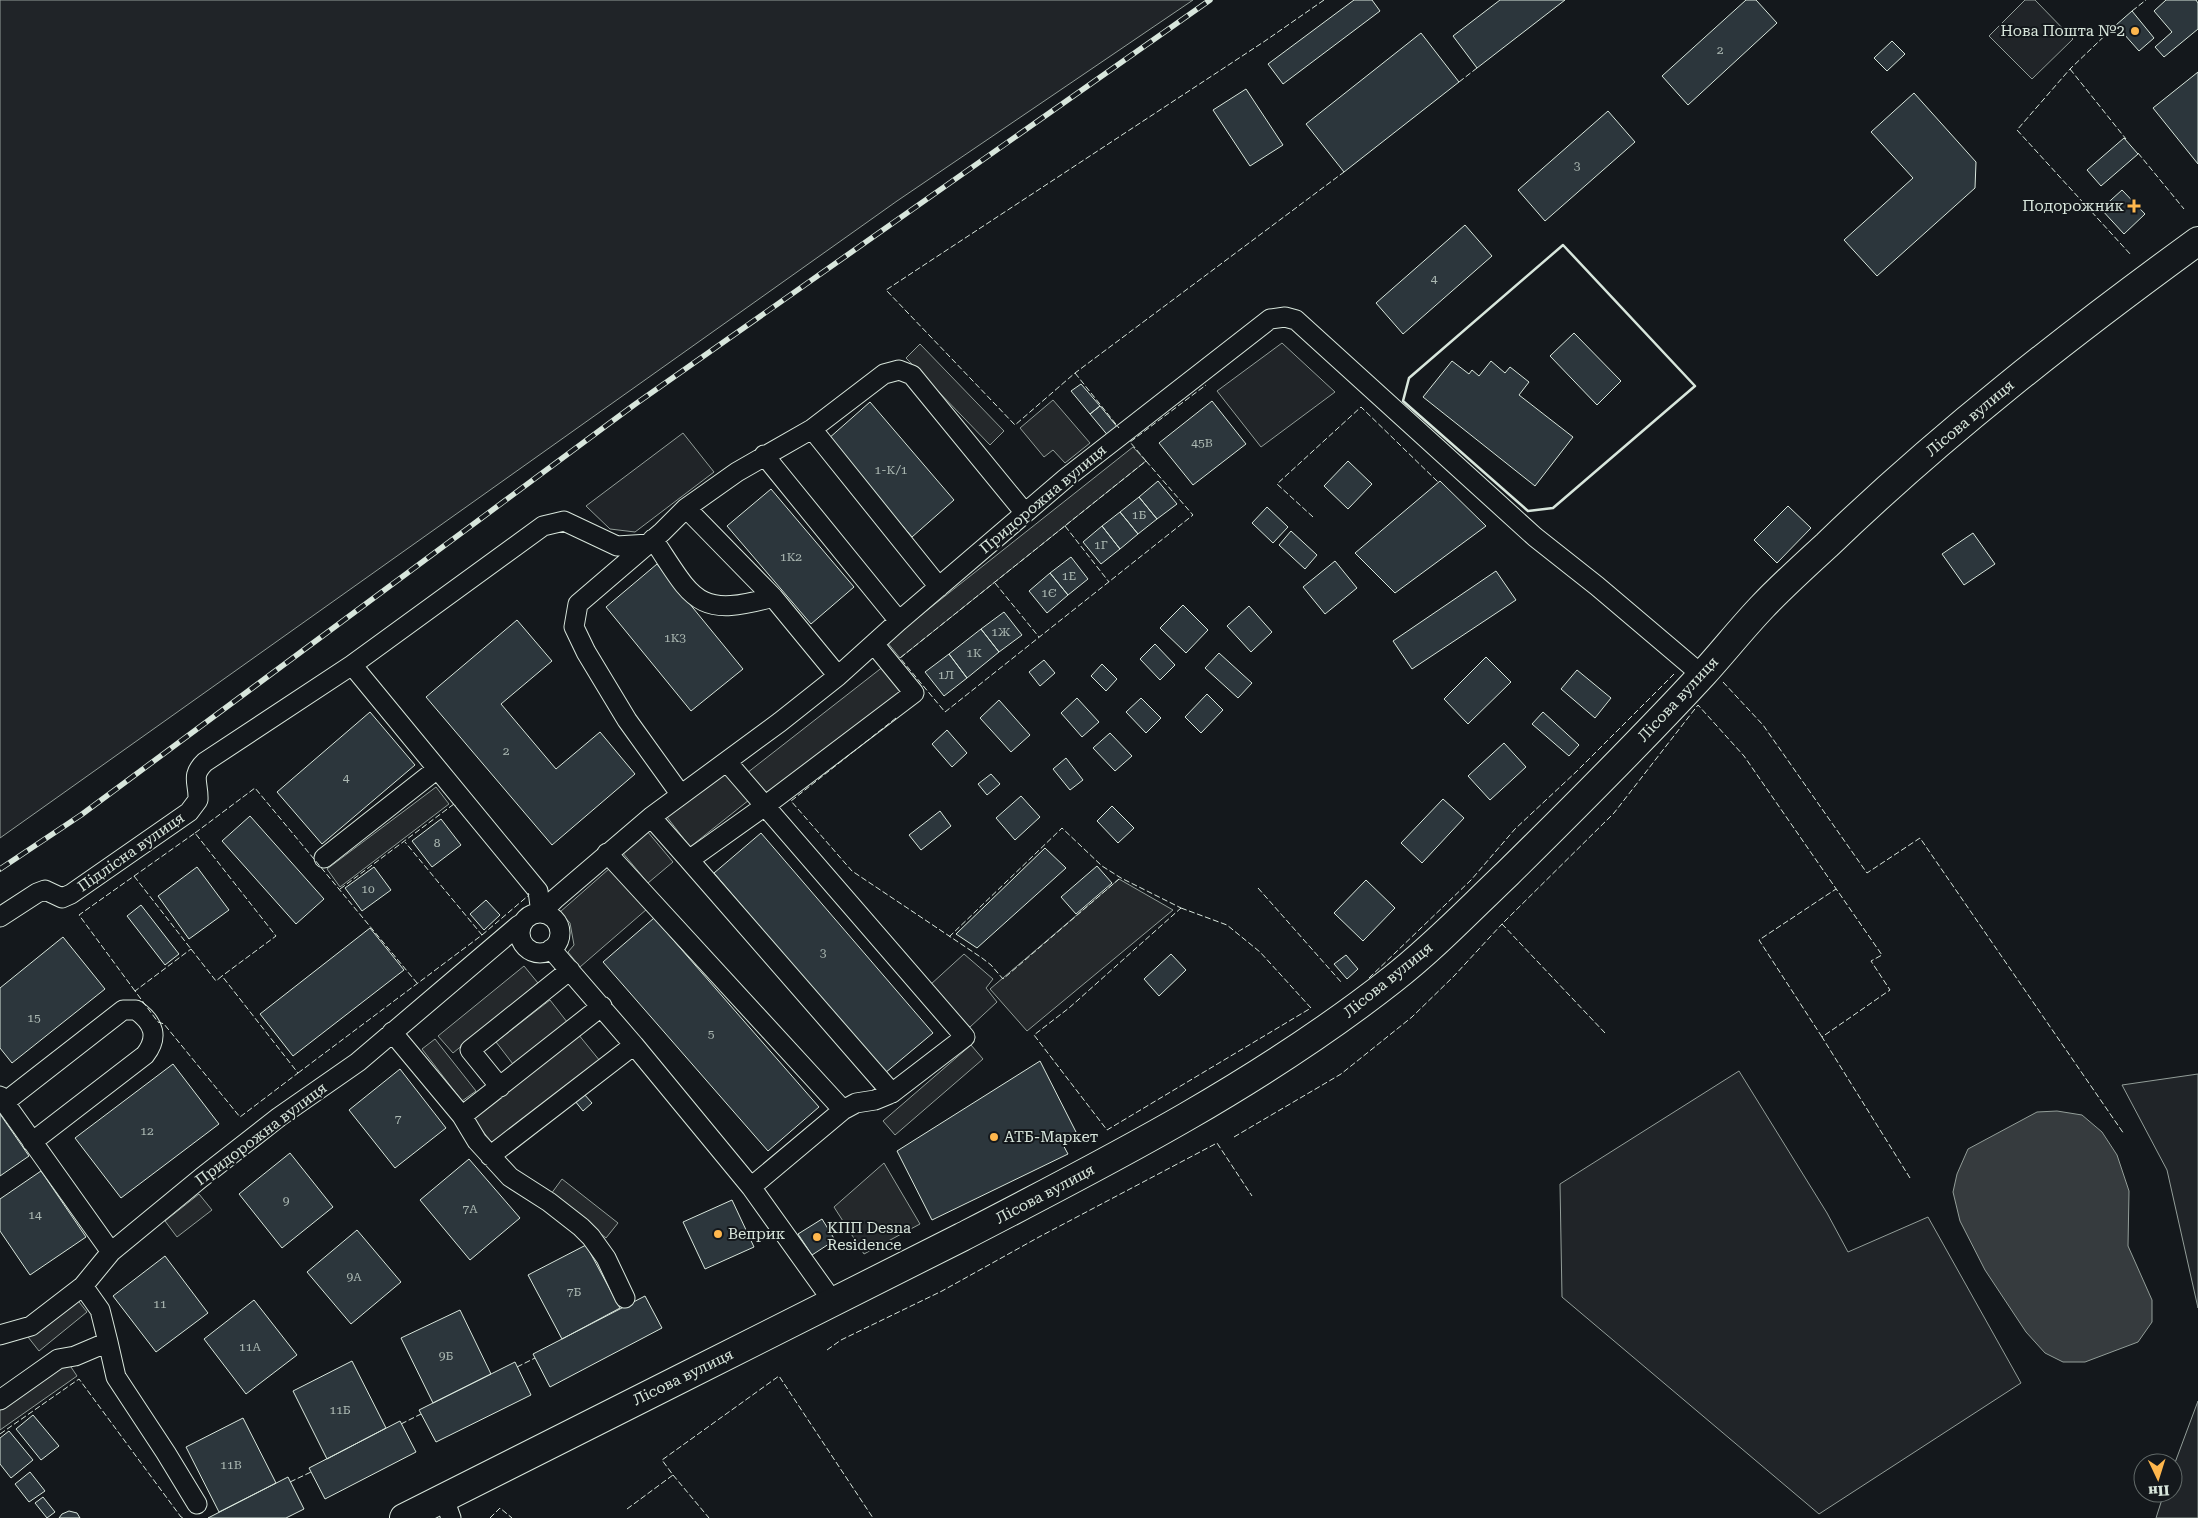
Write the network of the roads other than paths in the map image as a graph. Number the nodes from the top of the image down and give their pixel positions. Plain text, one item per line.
1 (2198, 241) edge
2 (812, 429) junction
3 (764, 455) junction
4 (686, 508) junction
5 (1025, 513) junction
6 (651, 542) junction
7 (940, 587) junction
8 (773, 597) junction
9 (899, 621) junction
10 (874, 644) junction
11 (352, 665) junction
12 (1702, 675) junction
13 (838, 676) junction
14 (727, 762) junction
15 (438, 770) junction
16 (681, 795) junction
17 (765, 806) junction
18 (651, 817) junction
19 (607, 853) junction
20 (324, 858) dead end
21 (689, 860) junction
22 (541, 913) junction
23 (0, 917) edge
24 (519, 926) junction
25 (552, 949) junction
26 (570, 970) junction
27 (602, 1006) junction
28 (392, 1032) junction
29 (634, 1045) junction
30 (500, 1087) junction
31 (892, 1093) junction
32 (2, 1099) edge
33 (843, 1110) junction
34 (462, 1116) junction
35 (32, 1142) junction
36 (490, 1156) junction
37 (751, 1187) junction
38 (111, 1252) junction
39 (83, 1286) junction
40 (625, 1298) dead end
41 (834, 1303) junction
42 (0, 1334) edge
43 (108, 1342) junction
44 (0, 1400) edge
45 (197, 1504) dead end
46 (447, 1508) edge
47 (404, 1518) edge

1 - 12 main road, Лісова вулиця
2 - 3 street
2 - 5 street
2 - 7 street
3 - 4 street
3 - 9 street
4 - 6 street
4 - 8 street
5 - 7 street, Придорожна вулиця
5 - 12 street, Придорожна вулиця
6 - 8 street
6 - 11 street
6 - 16 street
7 - 9 street, Придорожна вулиця
8 - 13 street
9 - 10 street, Придорожна вулиця
10 - 13 street, Придорожна вулиця
10 - 17 street
11 - 15 street
11 - 23 street, Підлісна вулиця
12 - 41 main road, Лісова вулиця
13 - 14 street, Придорожна вулиця
14 - 16 street, Придорожна вулиця
14 - 17 street
15 - 20 street
15 - 22 street
16 - 18 street, Придорожна вулиця
17 - 21 street
17 - 31 street
18 - 19 street, Придорожна вулиця
18 - 21 street
19 - 22 street, Придорожна вулиця
19 - 33 street
21 - 31 street
22 - 24 street
22 - 25 street
24 - 25 street
24 - 28 street, Придорожна вулиця
25 - 26 street
26 - 27 street
26 - 30 street
27 - 29 street
27 - 30 street
28 - 34 street
28 - 38 street, Придорожна вулиця
29 - 36 street
29 - 37 street
30 - 34 street
31 - 33 street
32 - 35 street
32 - 35 street
33 - 37 street
34 - 36 street
35 - 38 street
36 - 40 street
37 - 41 street
38 - 39 street, Придорожна вулиця
39 - 42 street, Придорожна вулиця
39 - 43 street
41 - 46 main road, Лісова вулиця
43 - 44 street
43 - 45 street
46 - 47 main road, Лісова вулиця

